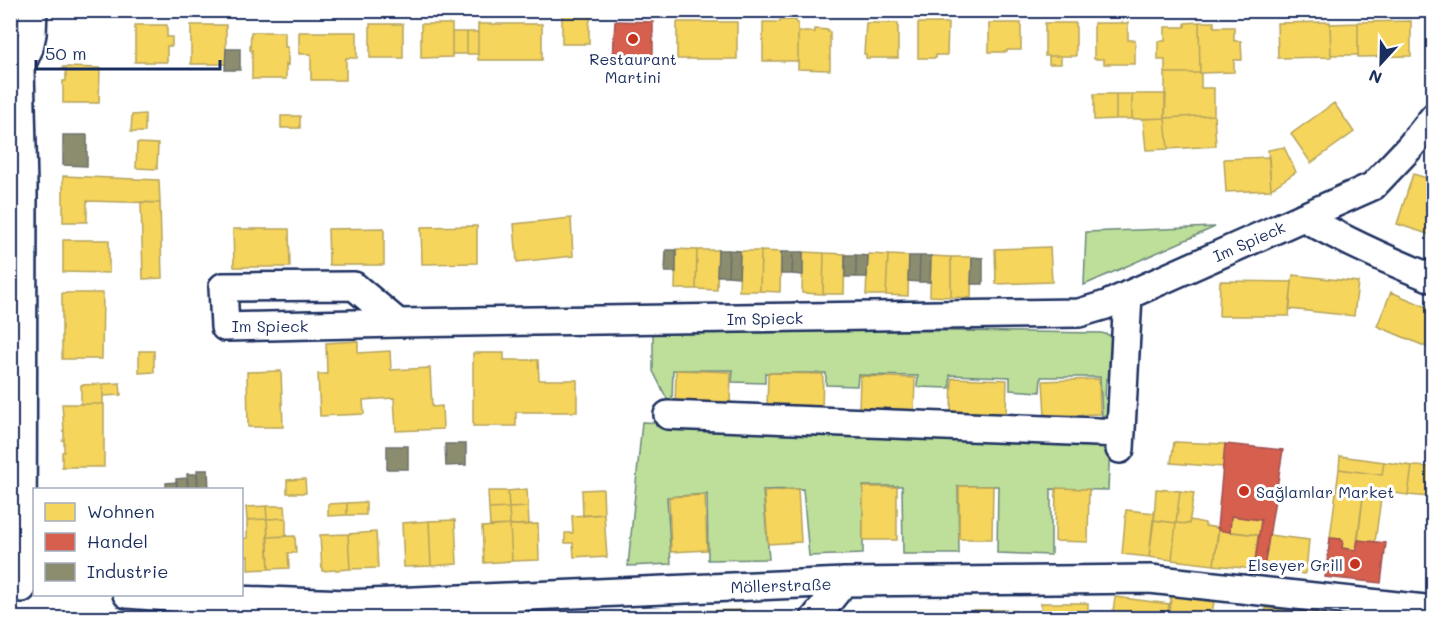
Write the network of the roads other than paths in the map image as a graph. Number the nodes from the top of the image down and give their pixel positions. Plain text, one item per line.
1 (33, 10) edge
2 (15, 63) edge
3 (1434, 117) edge
4 (1304, 217) junction
5 (1434, 279) edge
6 (1128, 295) junction
7 (398, 323) junction
8 (668, 415) dead end
9 (844, 582) junction
10 (22, 588) edge
11 (154, 596) edge
12 (1434, 610) edge
13 (815, 618) edge

1 - 2 street
2 - 10 street
3 - 4 street, Im Spieck
4 - 5 street, Im Spieck
4 - 6 street, Im Spieck
6 - 7 street, Im Spieck
6 - 8 street
7 - 7 street, Im Spieck
9 - 11 street, Möllerstraße
9 - 12 street, Möllerstraße
9 - 13 street

